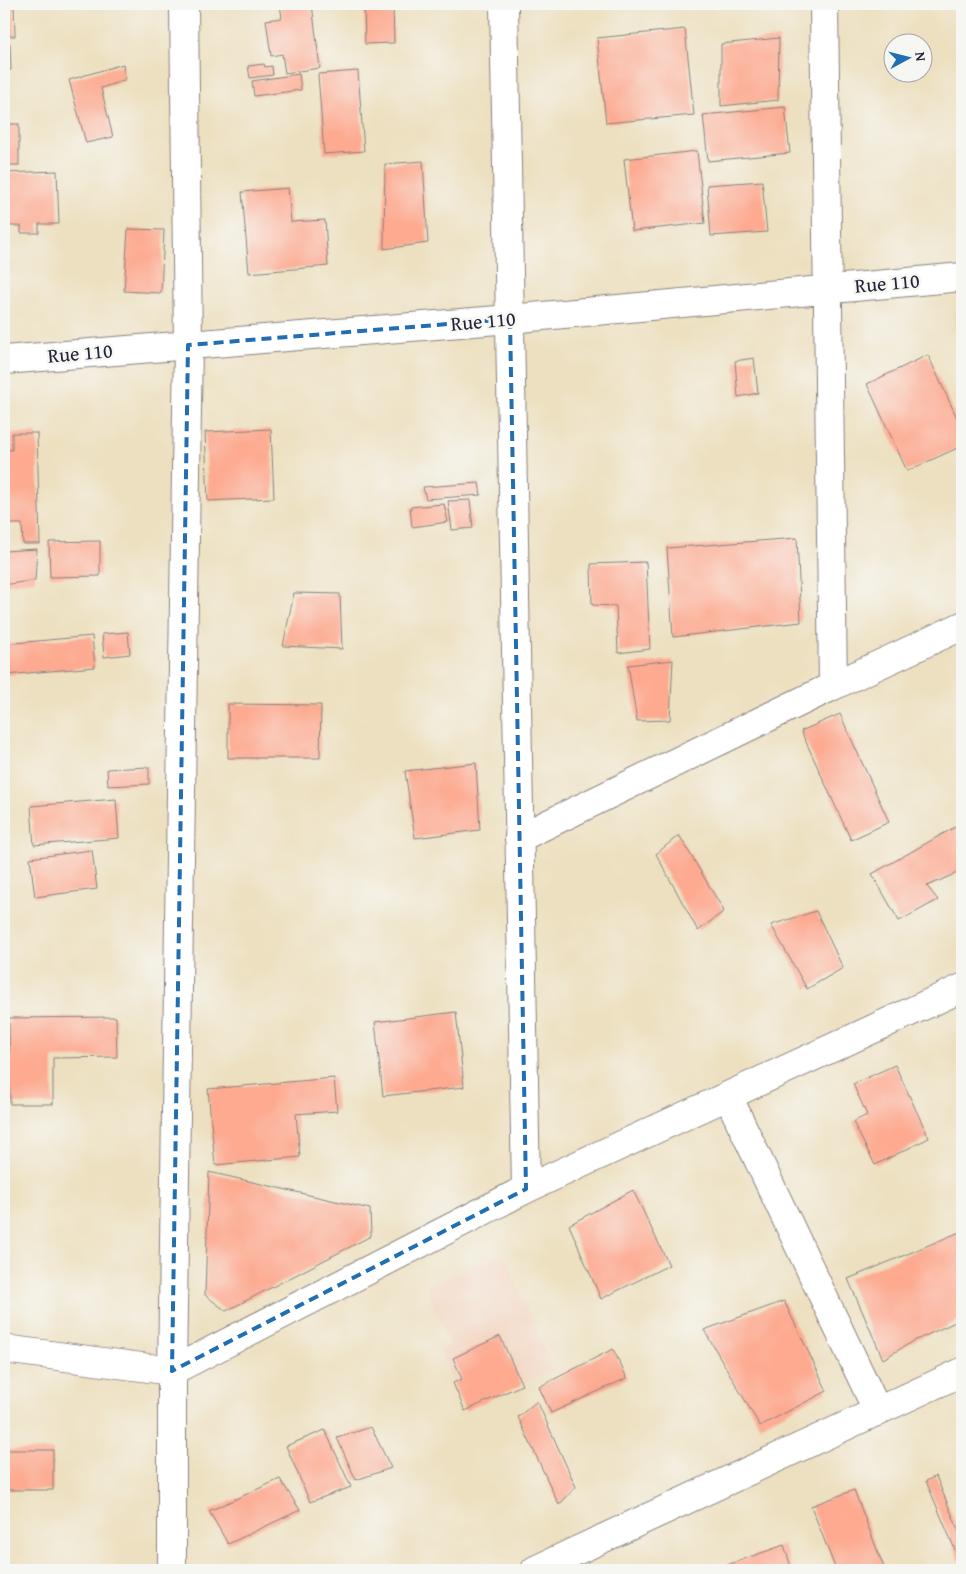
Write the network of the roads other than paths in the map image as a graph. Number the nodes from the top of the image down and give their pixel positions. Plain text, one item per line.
1 (184, 4) edge
2 (504, 4) edge
3 (824, 4) edge
4 (962, 277) edge
5 (828, 289) junction
6 (510, 319) junction
7 (188, 345) junction
8 (4, 360) edge
9 (962, 626) edge
10 (833, 686) junction
11 (519, 838) junction
12 (962, 988) edge
13 (728, 1096) junction
14 (526, 1189) junction
15 (4, 1349) edge
16 (172, 1371) junction
17 (962, 1372) edge
18 (878, 1412) junction
19 (172, 1570) edge
20 (535, 1570) edge

1 - 7 street
2 - 6 street
3 - 5 street
4 - 5 street, Rue 110
5 - 6 street, Rue 110
5 - 10 street
6 - 7 street, Rue 110
6 - 11 street
7 - 8 street, Rue 110
7 - 16 street
9 - 10 street
10 - 11 street
11 - 14 street
12 - 13 street
13 - 14 street
13 - 18 street
14 - 16 street
15 - 16 street
16 - 19 street
17 - 18 street
18 - 20 street

